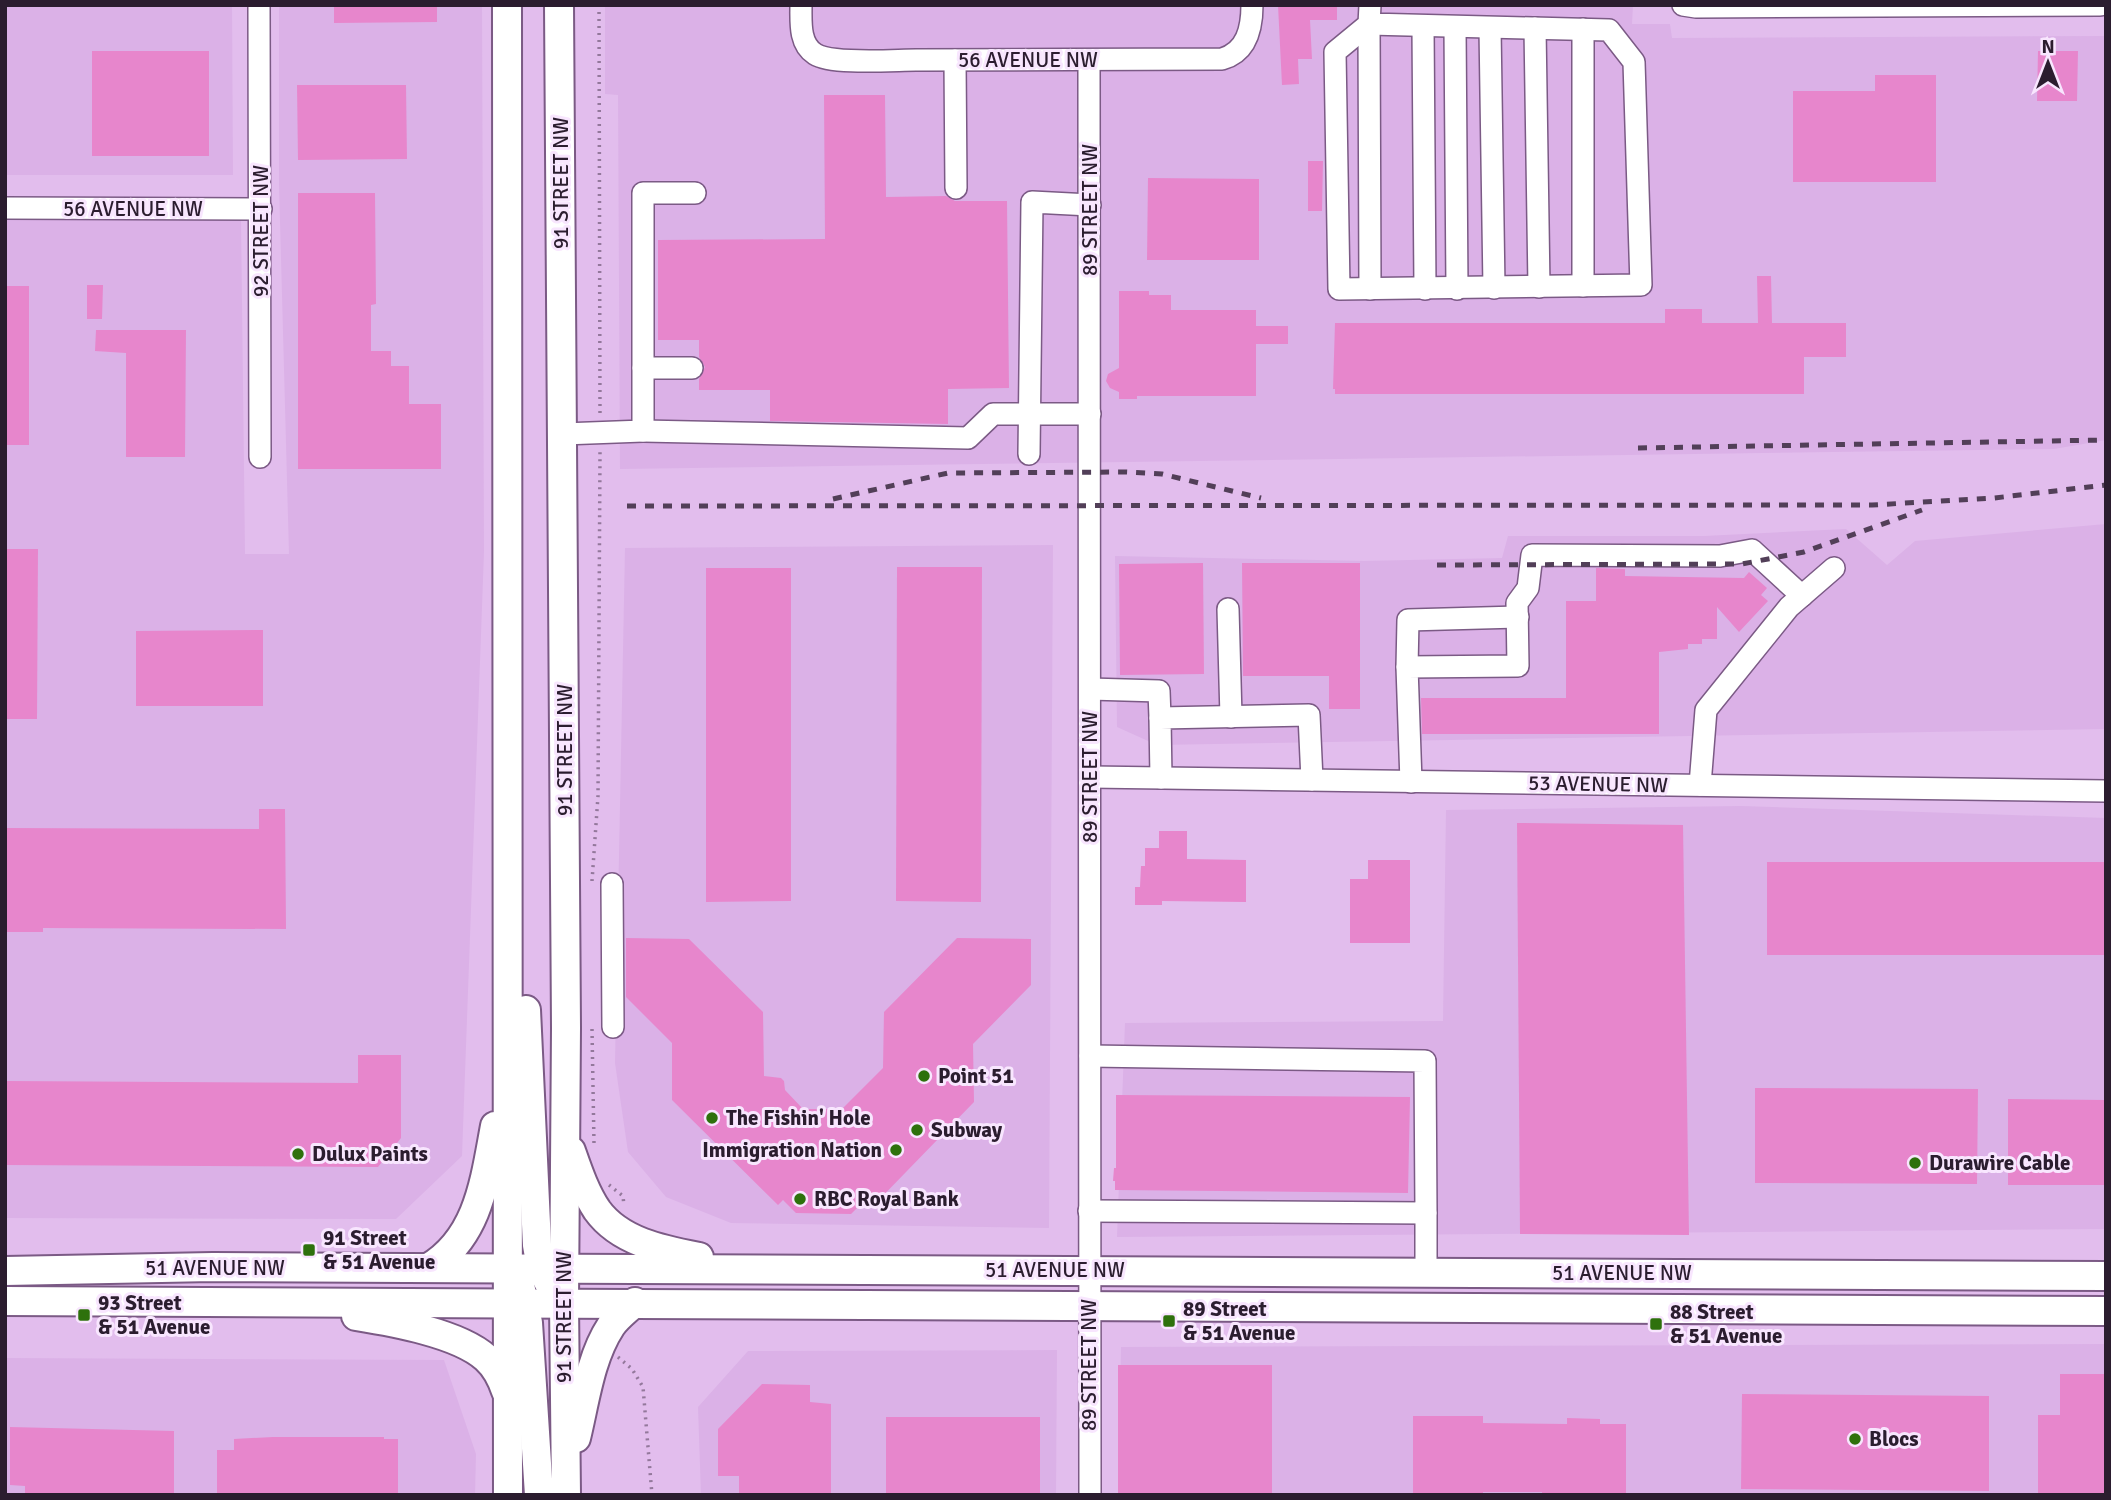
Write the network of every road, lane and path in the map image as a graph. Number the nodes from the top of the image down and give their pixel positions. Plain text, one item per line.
1 (259, 5) edge
2 (507, 5) edge
3 (559, 5) edge
4 (599, 5) edge
5 (801, 5) edge
6 (1252, 5) edge
7 (1683, 5) edge
8 (2100, 5) edge
9 (2019, 6) edge
10 (1369, 15) edge
11 (1423, 26) junction
12 (1455, 27) junction
13 (1490, 28) junction
14 (1535, 28) junction
15 (1583, 29) junction
16 (955, 60) junction
17 (1089, 60) junction
18 (956, 188) dead end
19 (695, 193) dead end
20 (1090, 205) junction
21 (5, 208) edge
22 (261, 209) junction
23 (1583, 286) junction
24 (1539, 287) junction
25 (1493, 288) junction
26 (1370, 289) junction
27 (1425, 289) junction
28 (1458, 289) junction
29 (643, 368) junction
30 (692, 368) dead end
31 (1028, 414) junction
32 (1090, 414) junction
33 (600, 431) junction
34 (643, 431) junction
35 (563, 434) junction
36 (1029, 454) dead end
37 (260, 457) dead end
38 (1834, 568) dead end
39 (1802, 596) junction
40 (1228, 609) dead end
41 (1518, 617) junction
42 (1407, 667) junction
43 (1090, 690) junction
44 (1231, 717) junction
45 (1160, 718) junction
46 (1090, 778) junction
47 (1161, 778) junction
48 (1312, 780) junction
49 (1410, 782) junction
50 (1700, 785) junction
51 (2106, 791) edge
52 (612, 884) dead end
53 (592, 893) dead end
54 (508, 947) junction
55 (603, 1027) joint
56 (509, 1047) junction
57 (1090, 1056) junction
58 (565, 1135) junction
59 (594, 1145) dead end
60 (605, 1181) dead end
61 (1089, 1211) junction
62 (1426, 1213) junction
63 (619, 1217) dead end
64 (428, 1268) junction
65 (507, 1268) junction
66 (552, 1268) junction
67 (761, 1269) junction
68 (1088, 1270) junction
69 (5, 1271) edge
70 (1426, 1273) junction
71 (2106, 1276) edge
72 (5, 1301) edge
73 (274, 1302) junction
74 (635, 1302) junction
75 (564, 1303) junction
76 (516, 1304) junction
77 (1088, 1306) junction
78 (2106, 1311) edge
79 (614, 1355) dead end
80 (508, 1396) junction
81 (566, 1488) edge
82 (508, 1495) edge
83 (539, 1495) edge
84 (652, 1495) edge
85 (1090, 1495) edge

1 - 22 street, 92 STREET NW
2 - 54 main road
3 - 35 main road, 91 STREET NW
4 - 33 path
5 - 16 street, 56 AVENUE NW
6 - 17 street, 56 AVENUE NW
7 - 9 street
8 - 9 street
10 - 11 street
10 - 26 street
10 - 26 street
11 - 12 street
11 - 27 street
12 - 13 street
12 - 28 street
13 - 14 street
13 - 25 street
14 - 15 street
14 - 24 street
15 - 23 street
15 - 23 street
16 - 17 street, 56 AVENUE NW
16 - 18 street
17 - 20 street, 89 STREET NW
19 - 29 street
20 - 31 street
20 - 32 street, 89 STREET NW
21 - 22 street, 56 AVENUE NW
22 - 37 street, 92 STREET NW
23 - 24 street
24 - 25 street
25 - 28 street
26 - 27 street
27 - 28 street
29 - 30 street
29 - 34 street
31 - 32 street
31 - 34 street
31 - 36 street
32 - 43 street, 89 STREET NW
33 - 34 street
33 - 35 street
33 - 53 path
35 - 58 main road, 91 STREET NW
38 - 39 street
39 - 41 street
39 - 50 street
40 - 44 street
41 - 42 street
41 - 42 street
42 - 49 street
43 - 45 street
43 - 46 street, 89 STREET NW
44 - 45 street
44 - 48 street
45 - 47 street
46 - 47 street, 53 AVENUE NW
46 - 57 street, 89 STREET NW
47 - 48 street, 53 AVENUE NW
48 - 49 street, 53 AVENUE NW
49 - 50 street, 53 AVENUE NW
50 - 51 street, 53 AVENUE NW
52 - 55 street
54 - 56 main road
54 - 66 main road
55 - 59 path
56 - 64 main road
56 - 65 main road
57 - 61 street, 89 STREET NW
57 - 62 street
58 - 66 main road, 91 STREET NW
58 - 67 main road
60 - 63 path
61 - 62 street
61 - 68 street, 89 STREET NW
62 - 70 street
64 - 65 main road, 51 AVENUE NW
64 - 69 main road, 51 AVENUE NW
65 - 66 main road, 51 AVENUE NW
65 - 76 main road
66 - 67 main road, 51 AVENUE NW
66 - 75 main road
67 - 68 main road, 51 AVENUE NW
68 - 70 main road, 51 AVENUE NW
68 - 77 street, 89 STREET NW
70 - 71 main road, 51 AVENUE NW
72 - 73 main road, 51 AVENUE NW
73 - 76 main road, 51 AVENUE NW
73 - 80 main road
74 - 75 main road, 51 AVENUE NW
74 - 77 main road, 51 AVENUE NW
74 - 81 main road
75 - 76 main road, 51 AVENUE NW
75 - 81 main road, 91 STREET NW
76 - 80 main road
76 - 83 main road
77 - 78 main road, 51 AVENUE NW
77 - 85 street, 89 STREET NW
79 - 84 path
80 - 82 main road

